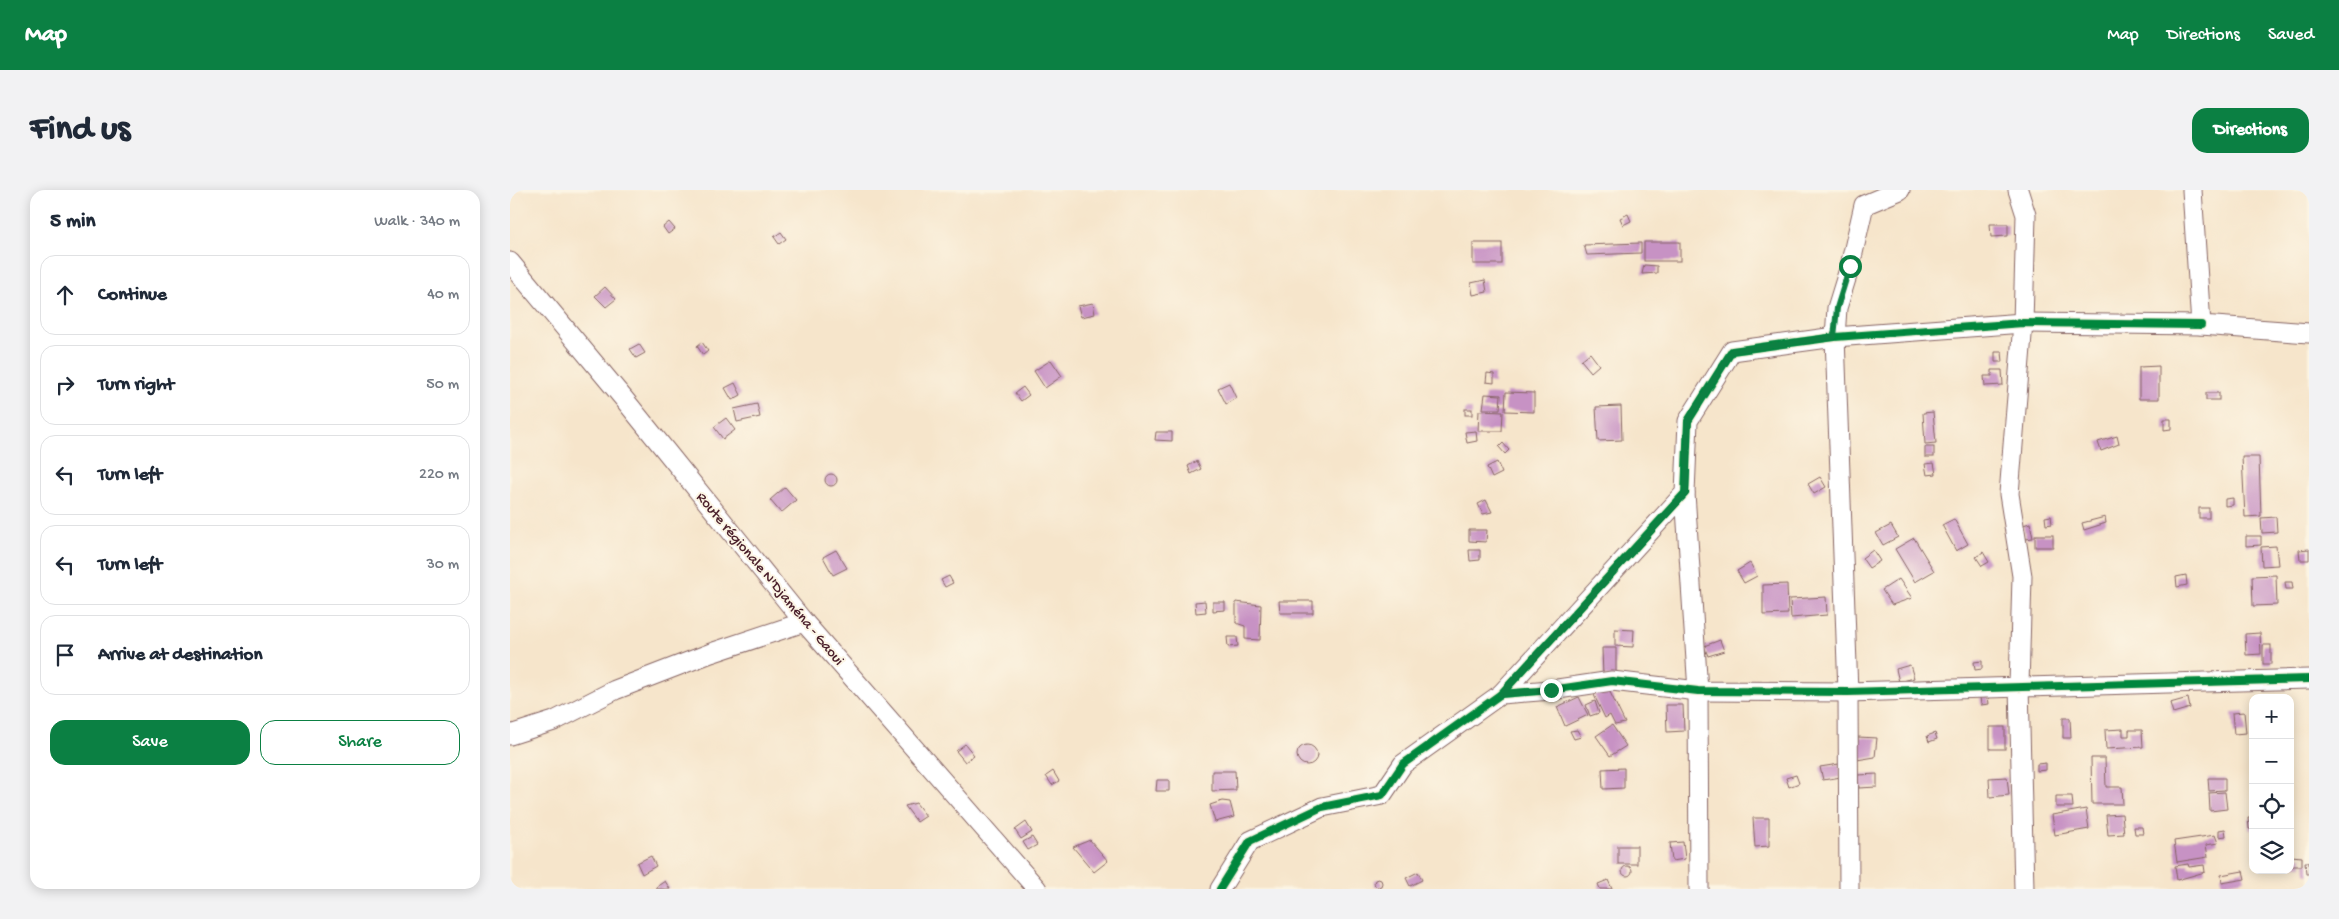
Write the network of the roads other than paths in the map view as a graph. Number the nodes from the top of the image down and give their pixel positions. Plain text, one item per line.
1 (1900, 190) edge
2 (2018, 190) edge
3 (2192, 190) edge
4 (510, 262) edge
5 (2023, 323) junction
6 (2201, 325) junction
7 (2309, 333) edge
8 (1834, 337) junction
9 (1686, 493) junction
10 (804, 622) junction
11 (2309, 679) edge
12 (2019, 686) junction
13 (1698, 691) junction
14 (1848, 692) junction
15 (1501, 694) junction
16 (510, 735) edge
17 (1037, 889) edge
18 (1220, 889) edge
19 (1699, 889) edge
20 (1850, 889) edge
21 (2024, 889) edge

1 - 8 street
2 - 5 street
3 - 6 street
4 - 10 street, Route régionale N'Djaména - Gaoui
5 - 6 street
5 - 8 street
5 - 12 street
6 - 7 street
8 - 9 street
8 - 14 street
9 - 13 street
9 - 15 street
10 - 16 street
10 - 17 street, Route régionale N'Djaména - Gaoui
11 - 12 street
12 - 14 street
12 - 21 street
13 - 14 street
13 - 15 street
13 - 19 street
14 - 20 street
15 - 18 street

